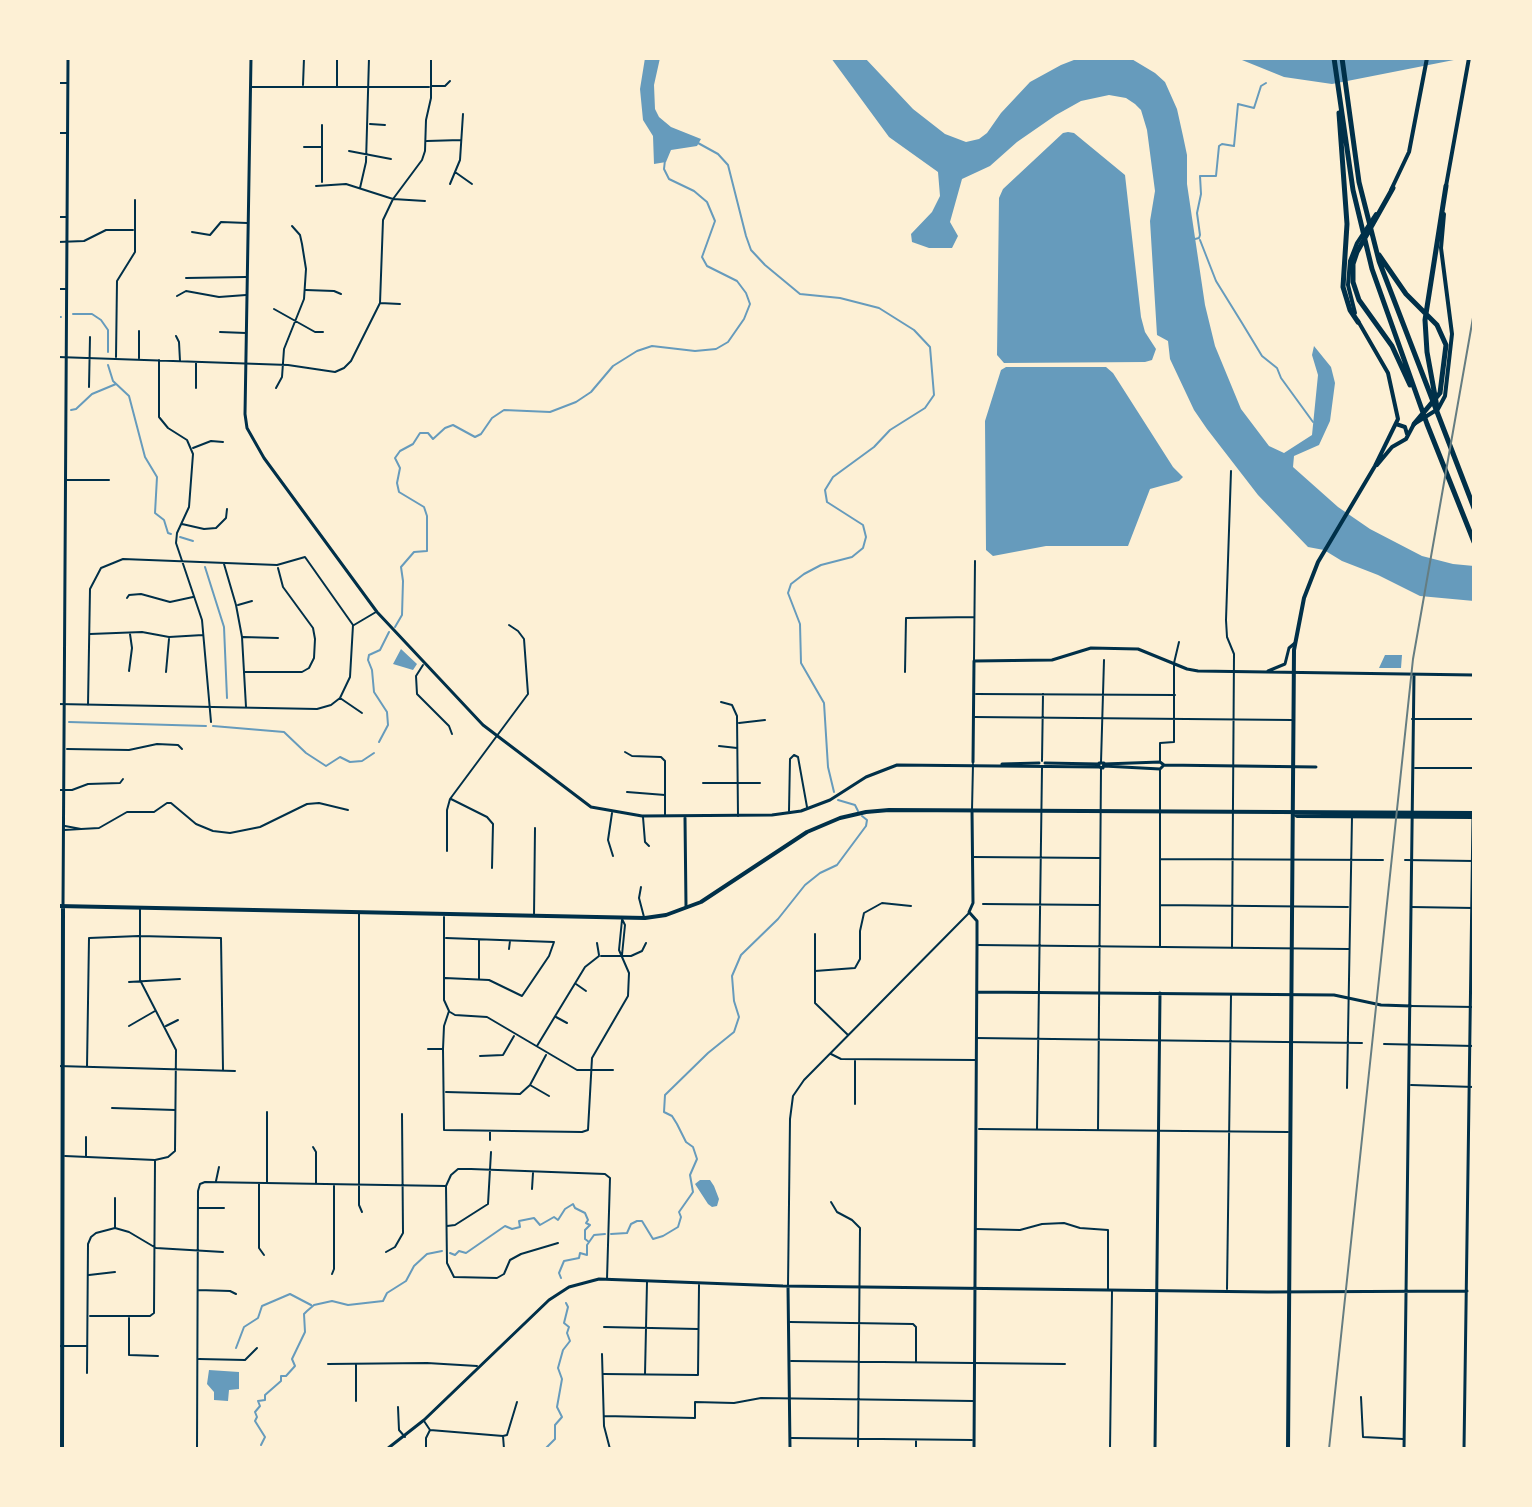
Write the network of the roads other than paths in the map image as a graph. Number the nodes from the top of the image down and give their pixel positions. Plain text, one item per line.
1 (68, 58) edge
2 (251, 58) edge
3 (304, 58) edge
4 (337, 58) edge
5 (369, 58) edge
6 (420, 58) edge
7 (431, 58) edge
8 (1334, 58) edge
9 (1342, 58) edge
10 (1427, 58) edge
11 (1469, 58) edge
12 (450, 81) dead end
13 (58, 83) edge
14 (68, 83) junction
15 (431, 86) junction
16 (250, 87) junction
17 (303, 87) junction
18 (337, 87) junction
19 (367, 87) junction
20 (1344, 99) junction
21 (463, 114) dead end
22 (368, 124) junction
23 (322, 125) dead end
24 (385, 125) dead end
25 (58, 133) edge
26 (67, 133) junction
27 (461, 140) junction
28 (426, 141) junction
29 (304, 147) dead end
30 (322, 147) junction
31 (349, 151) dead end
32 (366, 155) junction
33 (391, 159) dead end
34 (454, 171) junction
35 (322, 183) junction
36 (450, 184) dead end
37 (472, 184) dead end
38 (316, 186) dead end
39 (1446, 186) junction
40 (360, 188) junction
41 (1393, 188) junction
42 (393, 199) junction
43 (135, 200) dead end
44 (425, 201) dead end
45 (58, 217) edge
46 (67, 217) junction
47 (248, 223) junction
48 (292, 226) dead end
49 (134, 230) junction
50 (192, 232) dead end
51 (58, 242) edge
52 (67, 242) junction
53 (1374, 243) junction
54 (248, 277) junction
55 (186, 278) dead end
56 (58, 289) edge
57 (67, 289) junction
58 (77, 289) dead end
59 (305, 290) junction
60 (341, 294) dead end
61 (247, 295) junction
62 (177, 296) dead end
63 (380, 303) junction
64 (400, 304) dead end
65 (274, 309) dead end
66 (297, 321) junction
67 (1358, 322) junction
68 (139, 331) dead end
69 (220, 332) dead end
70 (323, 332) dead end
71 (247, 333) junction
72 (176, 336) dead end
73 (90, 337) dead end
74 (58, 357) edge
75 (67, 357) junction
76 (89, 358) junction
77 (116, 359) junction
78 (139, 359) junction
79 (159, 360) junction
80 (180, 361) junction
81 (196, 362) junction
82 (246, 363) junction
83 (283, 364) junction
84 (1410, 381) junction
85 (1429, 385) junction
86 (89, 387) dead end
87 (196, 388) dead end
88 (276, 388) dead end
89 (1425, 422) junction
90 (1396, 424) junction
91 (1414, 424) junction
92 (1391, 433) junction
93 (1407, 436) junction
94 (223, 442) dead end
95 (1399, 442) junction
96 (192, 448) junction
97 (1375, 466) junction
98 (1231, 471) dead end
99 (66, 480) junction
100 (109, 480) dead end
101 (58, 495) edge
102 (66, 495) junction
103 (1474, 508) edge
104 (227, 509) dead end
105 (182, 524) junction
106 (1474, 542) edge
107 (58, 554) edge
108 (64, 554) junction
109 (183, 561) junction
110 (975, 561) dead end
111 (224, 563) junction
112 (277, 565) junction
113 (195, 597) junction
114 (127, 598) dead end
115 (252, 601) dead end
116 (58, 605) edge
117 (64, 605) junction
118 (236, 605) junction
119 (377, 612) junction
120 (974, 617) junction
121 (353, 625) junction
122 (509, 625) dead end
123 (130, 633) junction
124 (89, 634) junction
125 (204, 635) junction
126 (169, 637) junction
127 (242, 637) junction
128 (278, 638) dead end
129 (1179, 642) dead end
130 (1295, 643) junction
131 (60, 648) edge
132 (1104, 660) dead end
133 (974, 661) junction
134 (1174, 663) junction
135 (424, 664) junction
136 (129, 671) dead end
137 (1234, 671) junction
138 (1267, 671) junction
139 (166, 672) dead end
140 (244, 672) junction
141 (905, 672) dead end
142 (1293, 673) junction
143 (1414, 675) junction
144 (1474, 676) edge
145 (973, 694) junction
146 (1043, 694) junction
147 (1103, 694) junction
148 (1175, 695) junction
149 (340, 698) junction
150 (721, 702) dead end
151 (61, 704) edge
152 (88, 705) junction
153 (210, 707) junction
154 (246, 708) junction
155 (362, 713) dead end
156 (973, 717) junction
157 (1042, 718) junction
158 (1102, 718) junction
159 (1174, 719) junction
160 (1234, 719) junction
161 (1412, 719) junction
162 (1473, 719) edge
163 (765, 720) dead end
164 (1293, 720) junction
165 (211, 722) dead end
166 (738, 723) junction
167 (452, 734) dead end
168 (496, 736) junction
169 (719, 746) dead end
170 (63, 748) junction
171 (738, 748) junction
172 (182, 749) dead end
173 (625, 752) dead end
174 (973, 764) junction
175 (1042, 765) junction
176 (1101, 765) junction
177 (1160, 766) junction
178 (1234, 766) junction
179 (1292, 767) junction
180 (1316, 767) dead end
181 (1412, 768) junction
182 (1473, 768) edge
183 (60, 771) edge
184 (123, 779) dead end
185 (703, 783) dead end
186 (737, 783) junction
187 (760, 783) dead end
188 (60, 790) edge
189 (627, 792) dead end
190 (666, 795) junction
191 (450, 799) junction
192 (807, 809) junction
193 (348, 810) dead end
194 (972, 810) junction
195 (1041, 811) junction
196 (1100, 811) junction
197 (1370, 811) junction
198 (1160, 812) junction
199 (1233, 812) junction
200 (612, 813) junction
201 (1292, 813) junction
202 (788, 814) junction
203 (1411, 814) junction
204 (1473, 815) edge
205 (642, 816) junction
206 (738, 816) junction
207 (1352, 816) junction
208 (665, 817) junction
209 (685, 818) junction
210 (535, 828) dead end
211 (62, 831) edge
212 (649, 846) dead end
213 (447, 851) dead end
214 (613, 856) dead end
215 (973, 857) junction
216 (1041, 857) junction
217 (1100, 858) junction
218 (1160, 859) junction
219 (1233, 859) junction
220 (1291, 860) junction
221 (1350, 860) junction
222 (1383, 860) dead end
223 (1405, 860) dead end
224 (1411, 861) junction
225 (1473, 861) edge
226 (492, 868) dead end
227 (641, 887) dead end
228 (983, 904) dead end
229 (1040, 905) junction
230 (1100, 905) junction
231 (1160, 905) junction
232 (60, 906) edge
233 (911, 906) dead end
234 (1233, 906) junction
235 (1291, 906) junction
236 (140, 907) junction
237 (1350, 907) junction
238 (1411, 907) junction
239 (1473, 908) edge
240 (686, 909) junction
241 (359, 912) junction
242 (969, 912) junction
243 (444, 915) junction
244 (534, 917) junction
245 (645, 918) junction
246 (622, 919) junction
247 (815, 934) dead end
248 (139, 936) junction
249 (444, 938) junction
250 (479, 939) junction
251 (510, 939) junction
252 (597, 943) dead end
253 (646, 943) dead end
254 (977, 945) junction
255 (1040, 946) junction
256 (1100, 947) junction
257 (1160, 947) junction
258 (1232, 948) junction
259 (1291, 948) junction
260 (509, 949) dead end
261 (1349, 949) junction
262 (599, 956) junction
263 (622, 956) junction
264 (815, 971) junction
265 (60, 974) edge
266 (444, 978) junction
267 (479, 978) junction
268 (180, 979) dead end
269 (140, 980) junction
270 (129, 982) dead end
271 (575, 984) junction
272 (586, 991) dead end
273 (977, 992) junction
274 (1039, 992) junction
275 (1099, 993) junction
276 (1160, 993) junction
277 (1231, 994) junction
278 (1290, 995) junction
279 (1348, 998) junction
280 (1411, 1006) junction
281 (1472, 1007) edge
282 (156, 1011) junction
283 (449, 1011) junction
284 (555, 1017) junction
285 (178, 1020) dead end
286 (567, 1023) dead end
287 (129, 1026) dead end
288 (166, 1026) junction
289 (515, 1035) junction
290 (849, 1036) junction
291 (976, 1038) junction
292 (1038, 1039) junction
293 (1098, 1040) junction
294 (1160, 1040) junction
295 (1230, 1041) junction
296 (1290, 1042) junction
297 (1348, 1043) junction
298 (1362, 1043) dead end
299 (1384, 1044) dead end
300 (1410, 1044) junction
301 (1472, 1046) edge
302 (537, 1047) junction
303 (428, 1049) dead end
304 (443, 1049) junction
305 (547, 1054) junction
306 (831, 1054) junction
307 (480, 1056) dead end
308 (855, 1059) junction
309 (976, 1060) junction
310 (60, 1066) edge
311 (87, 1067) junction
312 (177, 1069) junction
313 (223, 1070) junction
314 (613, 1070) dead end
315 (235, 1071) dead end
316 (591, 1071) junction
317 (530, 1085) junction
318 (1411, 1085) junction
319 (1472, 1087) edge
320 (1347, 1088) dead end
321 (444, 1092) junction
322 (549, 1096) dead end
323 (855, 1104) dead end
324 (112, 1108) dead end
325 (176, 1110) junction
326 (267, 1112) dead end
327 (402, 1114) dead end
328 (60, 1115) edge
329 (975, 1129) junction
330 (1037, 1129) junction
331 (1098, 1130) junction
332 (490, 1131) junction
333 (1159, 1131) junction
334 (1230, 1131) junction
335 (1289, 1132) junction
336 (86, 1137) dead end
337 (490, 1140) dead end
338 (313, 1147) dead end
339 (491, 1152) dead end
340 (62, 1156) junction
341 (86, 1157) junction
342 (155, 1160) junction
343 (219, 1167) dead end
344 (490, 1170) junction
345 (534, 1172) junction
346 (60, 1180) edge
347 (216, 1182) junction
348 (259, 1183) junction
349 (267, 1183) junction
350 (316, 1184) junction
351 (334, 1184) junction
352 (359, 1185) junction
353 (402, 1186) junction
354 (446, 1186) junction
355 (532, 1189) dead end
356 (115, 1198) dead end
357 (831, 1202) dead end
358 (198, 1208) junction
359 (224, 1208) dead end
360 (362, 1212) dead end
361 (447, 1227) junction
362 (115, 1228) junction
363 (974, 1229) junction
364 (558, 1243) dead end
365 (60, 1246) edge
366 (156, 1248) junction
367 (199, 1250) junction
368 (223, 1252) dead end
369 (386, 1252) dead end
370 (264, 1255) dead end
371 (115, 1272) dead end
372 (332, 1274) dead end
373 (88, 1275) junction
374 (607, 1279) junction
375 (647, 1280) junction
376 (699, 1284) junction
377 (788, 1286) junction
378 (858, 1287) junction
379 (973, 1288) junction
380 (198, 1290) junction
381 (1110, 1290) junction
382 (1407, 1290) junction
383 (1157, 1291) junction
384 (1467, 1291) junction
385 (1474, 1291) edge
386 (1226, 1292) junction
387 (1288, 1293) junction
388 (236, 1294) dead end
389 (88, 1316) junction
390 (129, 1317) junction
391 (789, 1322) junction
392 (859, 1323) junction
393 (604, 1327) dead end
394 (646, 1328) junction
395 (699, 1329) junction
396 (60, 1346) edge
397 (87, 1346) junction
398 (257, 1348) dead end
399 (602, 1354) dead end
400 (158, 1356) dead end
401 (197, 1359) junction
402 (790, 1361) junction
403 (857, 1363) junction
404 (916, 1363) junction
405 (973, 1363) junction
406 (328, 1364) dead end
407 (356, 1364) junction
408 (1065, 1364) dead end
409 (477, 1366) junction
410 (87, 1373) dead end
411 (604, 1374) junction
412 (645, 1374) junction
413 (1361, 1397) dead end
414 (790, 1399) junction
415 (858, 1400) junction
416 (356, 1401) dead end
417 (973, 1401) junction
418 (517, 1402) dead end
419 (398, 1407) dead end
420 (604, 1416) junction
421 (424, 1420) junction
422 (430, 1430) junction
423 (503, 1436) junction
424 (405, 1437) junction
425 (790, 1438) junction
426 (858, 1439) junction
427 (916, 1439) junction
428 (1404, 1439) junction
429 (974, 1440) junction
430 (62, 1449) edge
431 (197, 1449) edge
432 (387, 1449) edge
433 (426, 1449) edge
434 (504, 1449) edge
435 (610, 1449) edge
436 (790, 1449) edge
437 (858, 1449) edge
438 (916, 1449) edge
439 (974, 1449) edge
440 (1110, 1449) edge
441 (1155, 1449) edge
442 (1288, 1449) edge
443 (1404, 1449) edge
444 (1464, 1449) edge

1 - 14 street
2 - 16 street
3 - 17 street
4 - 18 street
5 - 19 street
6 - 7 street
7 - 15 street
8 - 20 highway
9 - 20 highway
10 - 41 main road
11 - 39 main road
12 - 15 street
13 - 14 street
14 - 26 street
15 - 19 street
15 - 28 street
16 - 17 street
16 - 47 street
17 - 18 street
18 - 19 street
19 - 22 street
20 - 53 highway
20 - 67 highway
20 - 84 highway
21 - 27 street
22 - 24 street
22 - 32 street
23 - 30 street
25 - 26 street
26 - 46 street
27 - 28 street
27 - 34 street
28 - 42 street
29 - 30 street
30 - 35 street
31 - 32 street
32 - 33 street
32 - 40 street
34 - 36 street
34 - 37 street
35 - 38 street
35 - 40 street
39 - 85 highway
39 - 89 main road
40 - 42 street
41 - 67 main road
41 - 84 highway
42 - 44 street
42 - 63 street
43 - 49 street
45 - 46 street
46 - 52 street
47 - 50 street
47 - 54 street
48 - 59 street
49 - 52 street
49 - 77 street
51 - 52 street
52 - 57 street
53 - 85 highway
53 - 91 highway
54 - 55 street
54 - 61 street
56 - 57 street
57 - 58 street
57 - 75 street
59 - 60 street
59 - 66 street
61 - 62 street
61 - 71 street
63 - 64 street
63 - 83 street
65 - 66 street
66 - 70 street
66 - 83 street
67 - 90 main road
68 - 78 street
69 - 71 street
71 - 82 street
72 - 80 street
73 - 76 street
74 - 75 street
75 - 76 street
75 - 99 street
76 - 77 street
76 - 86 street
77 - 78 street
78 - 79 street
79 - 80 street
79 - 96 street
80 - 81 street
81 - 82 street
81 - 87 street
82 - 83 street
82 - 119 street
83 - 88 street
84 - 89 highway
85 - 103 highway
89 - 91 main road
89 - 106 highway
90 - 92 main road
90 - 93 main road
91 - 93 main road
92 - 95 main road
92 - 97 main road
93 - 95 main road
94 - 96 street
95 - 97 main road
96 - 105 street
97 - 130 main road
98 - 137 street
99 - 100 street
99 - 102 street
101 - 102 street
102 - 108 street
104 - 105 street
105 - 109 street
107 - 108 street
108 - 117 street
109 - 111 street
109 - 113 street
109 - 124 street
110 - 120 street
111 - 112 street
111 - 118 street
112 - 121 street
112 - 140 street
113 - 114 street
113 - 125 street
115 - 118 street
116 - 117 street
117 - 131 street
118 - 127 street
119 - 121 street
119 - 135 street
120 - 133 street
120 - 141 street
121 - 149 street
122 - 168 street
123 - 124 street
123 - 126 street
123 - 136 street
124 - 152 street
125 - 126 street
125 - 153 street
126 - 139 street
127 - 128 street
127 - 140 street
129 - 134 street
130 - 138 street
130 - 142 main road
131 - 151 street
132 - 147 street
133 - 134 street
133 - 145 street
134 - 137 street
134 - 148 street
135 - 167 street
135 - 168 street
137 - 138 street
137 - 160 street
138 - 142 street
140 - 154 street
142 - 143 street
142 - 164 main road
143 - 144 street
143 - 161 street
144 - 162 street
145 - 146 street
145 - 156 street
146 - 147 street
146 - 157 street
147 - 148 street
147 - 158 street
148 - 159 street
149 - 154 street
149 - 155 street
150 - 166 street
151 - 152 street
151 - 170 street
152 - 153 street
153 - 154 street
153 - 165 street
156 - 157 street
156 - 174 street
157 - 158 street
157 - 175 street
158 - 159 street
158 - 176 street
159 - 160 street
159 - 177 street
160 - 164 street
160 - 178 street
161 - 162 street
161 - 181 street
162 - 182 street
163 - 166 street
164 - 179 main road
166 - 171 street
168 - 191 street
168 - 200 street
169 - 171 street
170 - 172 street
170 - 183 street
171 - 186 street
173 - 190 street
174 - 175 street
174 - 192 street
174 - 194 street
175 - 176 street
175 - 195 street
176 - 177 street
176 - 196 street
177 - 178 street
177 - 198 street
178 - 179 street
178 - 199 street
179 - 180 street
179 - 201 main road
181 - 182 street
181 - 203 street
182 - 204 street
183 - 188 street
184 - 188 street
185 - 186 street
186 - 187 street
186 - 206 street
188 - 211 street
189 - 190 street
190 - 208 street
191 - 213 street
191 - 226 street
192 - 202 street
192 - 202 street
193 - 211 street
194 - 195 main road
194 - 215 street
194 - 240 main road
195 - 196 main road
195 - 216 street
196 - 198 main road
196 - 217 street
197 - 201 main road
197 - 203 main road
197 - 207 main road
198 - 199 main road
198 - 218 street
199 - 201 main road
199 - 219 street
200 - 205 street
200 - 214 street
201 - 207 main road
201 - 220 main road
202 - 206 street
203 - 204 main road
203 - 207 main road
203 - 224 street
204 - 225 street
205 - 208 street
205 - 212 street
206 - 209 street
207 - 221 street
208 - 209 street
209 - 240 street
210 - 244 street
211 - 232 street
215 - 216 street
215 - 242 street
216 - 217 street
216 - 229 street
217 - 230 street
218 - 219 street
218 - 231 street
219 - 220 street
219 - 234 street
220 - 221 street
220 - 235 main road
221 - 222 street
221 - 237 street
223 - 224 street
224 - 225 street
224 - 238 street
225 - 239 street
227 - 245 street
228 - 229 street
229 - 230 street
229 - 255 street
230 - 256 street
231 - 234 street
231 - 257 street
232 - 236 main road
232 - 265 main road
233 - 264 street
234 - 235 street
234 - 258 street
235 - 237 street
235 - 259 main road
236 - 241 main road
236 - 248 street
237 - 261 street
238 - 239 street
238 - 280 street
239 - 281 street
240 - 245 main road
241 - 243 main road
241 - 352 street
242 - 254 street
242 - 290 street
243 - 244 main road
243 - 249 street
244 - 246 main road
245 - 246 main road
246 - 263 street
247 - 264 street
248 - 269 street
248 - 311 street
248 - 313 street
249 - 250 street
249 - 266 street
250 - 251 street
250 - 267 street
251 - 260 street
251 - 267 street
252 - 262 street
253 - 263 street
254 - 255 street
254 - 273 street
255 - 256 street
255 - 274 street
256 - 257 street
256 - 275 street
257 - 258 street
258 - 259 street
259 - 261 street
259 - 278 main road
261 - 279 street
262 - 263 street
262 - 271 street
263 - 316 street
264 - 290 street
265 - 310 main road
266 - 267 street
266 - 283 street
268 - 269 street
269 - 270 street
269 - 282 street
271 - 272 street
271 - 284 street
273 - 274 street
273 - 291 street
274 - 275 street
274 - 292 street
275 - 276 street
275 - 293 street
276 - 277 street
276 - 294 street
277 - 278 street
277 - 295 street
278 - 279 street
278 - 296 main road
279 - 280 street
279 - 297 street
280 - 281 street
280 - 300 street
281 - 301 street
282 - 287 street
282 - 288 street
283 - 289 street
283 - 304 street
284 - 286 street
284 - 302 street
285 - 288 street
288 - 312 street
289 - 302 street
289 - 307 street
290 - 306 street
291 - 292 street
291 - 309 street
292 - 293 street
292 - 330 street
293 - 294 street
293 - 331 street
294 - 295 street
294 - 333 street
295 - 296 street
295 - 334 street
296 - 297 street
296 - 335 main road
297 - 298 street
297 - 320 street
299 - 300 street
300 - 301 street
300 - 318 street
301 - 319 street
302 - 305 street
303 - 304 street
304 - 321 street
305 - 316 street
305 - 317 street
306 - 308 street
306 - 377 street
308 - 309 street
308 - 323 street
309 - 329 street
310 - 311 street
310 - 328 main road
311 - 312 street
312 - 313 street
312 - 325 street
313 - 315 street
314 - 316 street
316 - 332 street
317 - 321 street
317 - 322 street
318 - 319 street
318 - 382 street
319 - 384 street
321 - 332 street
324 - 325 street
325 - 342 street
326 - 349 street
327 - 353 street
328 - 340 main road
329 - 330 street
329 - 363 street
330 - 331 street
331 - 333 street
332 - 337 street
333 - 334 street
333 - 383 street
334 - 335 street
334 - 386 street
335 - 387 main road
336 - 341 street
338 - 350 street
339 - 344 street
340 - 341 street
340 - 346 main road
341 - 342 street
342 - 366 street
343 - 347 street
344 - 345 street
344 - 354 street
344 - 361 street
345 - 355 street
345 - 374 street
346 - 365 main road
347 - 348 street
347 - 358 street
348 - 349 street
348 - 370 street
349 - 350 street
350 - 351 street
351 - 352 street
351 - 372 street
352 - 353 street
352 - 360 street
353 - 354 street
353 - 369 street
354 - 361 street
356 - 362 street
357 - 378 street
358 - 359 street
358 - 367 street
361 - 364 street
362 - 366 street
362 - 373 street
363 - 379 street
363 - 381 street
365 - 396 main road
366 - 367 street
366 - 390 street
367 - 368 street
367 - 380 street
371 - 373 street
373 - 389 street
374 - 375 street
374 - 409 street
375 - 376 street
375 - 394 street
376 - 377 street
376 - 395 street
377 - 378 street
377 - 391 street
378 - 379 street
378 - 392 street
379 - 381 street
379 - 405 street
380 - 388 street
380 - 401 street
381 - 383 street
381 - 440 street
382 - 384 street
382 - 387 street
382 - 428 street
383 - 386 street
383 - 441 street
384 - 385 street
384 - 444 street
386 - 387 street
387 - 442 main road
389 - 390 street
389 - 397 street
390 - 400 street
391 - 392 street
391 - 402 street
392 - 403 street
392 - 404 street
393 - 394 street
394 - 395 street
394 - 412 street
395 - 412 street
396 - 397 street
396 - 430 main road
397 - 410 street
398 - 401 street
399 - 411 street
401 - 431 street
402 - 403 street
402 - 414 street
403 - 404 street
403 - 415 street
404 - 405 street
405 - 408 street
405 - 417 street
406 - 407 street
407 - 409 street
407 - 416 street
409 - 421 street
411 - 412 street
411 - 420 street
413 - 428 street
414 - 415 street
414 - 420 street
414 - 425 street
415 - 417 street
415 - 426 street
417 - 429 street
418 - 423 street
419 - 424 street
420 - 435 street
421 - 422 street
421 - 424 street
422 - 423 street
422 - 433 street
423 - 434 street
424 - 432 street
425 - 426 street
425 - 436 street
426 - 427 street
426 - 437 street
427 - 429 street
427 - 438 street
428 - 443 street
429 - 439 street

